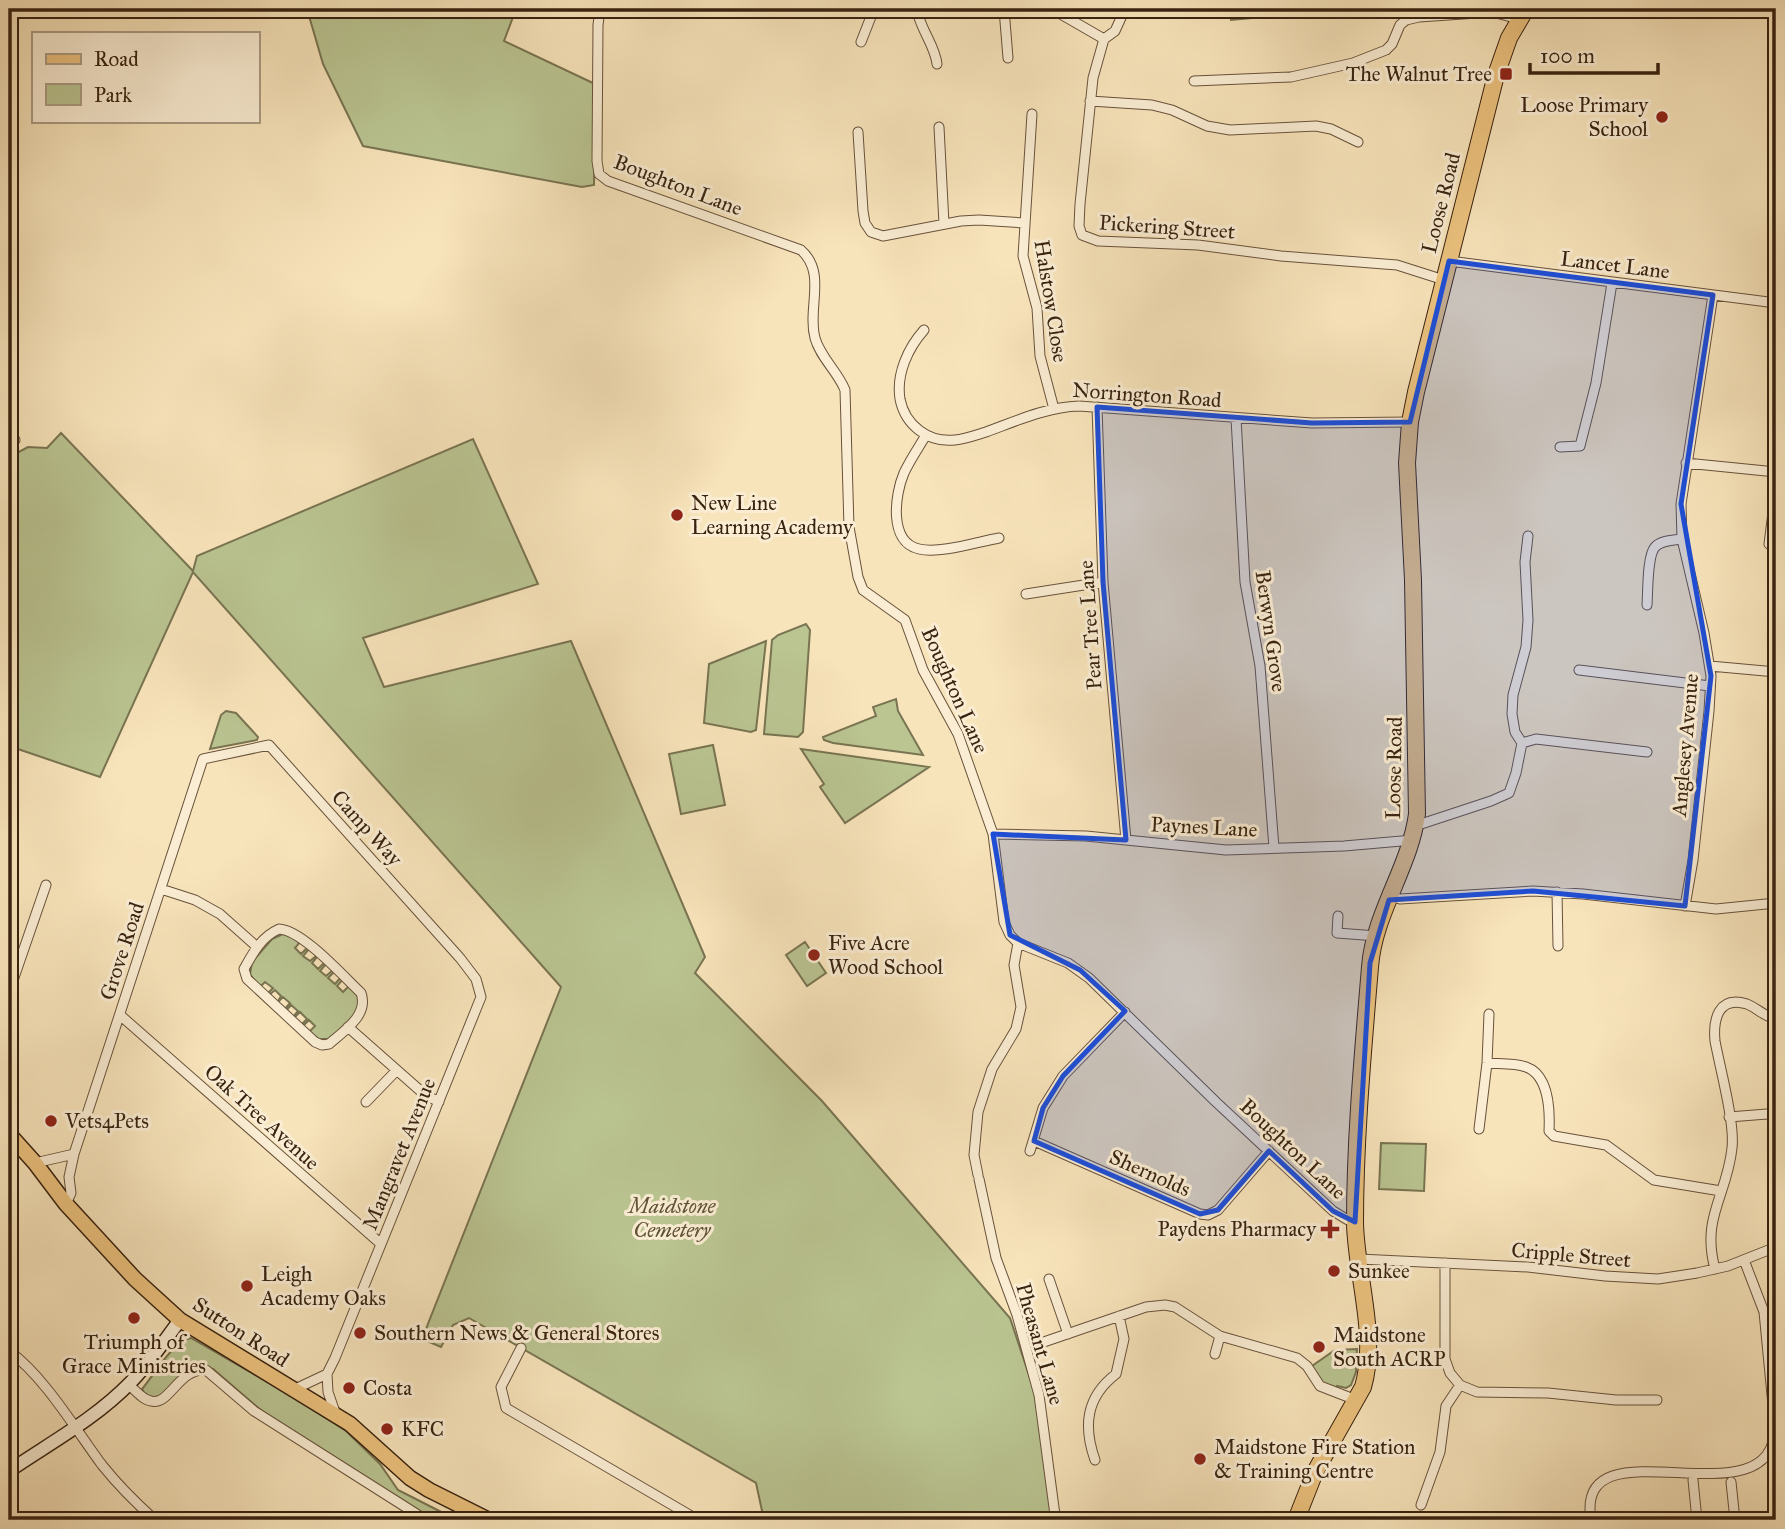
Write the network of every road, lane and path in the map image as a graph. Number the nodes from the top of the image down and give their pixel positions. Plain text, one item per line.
1 (600, 9) edge
2 (874, 9) edge
3 (898, 9) edge
4 (1004, 9) edge
5 (1052, 9) edge
6 (1125, 9) edge
7 (921, 10) edge
8 (1522, 14) edge
9 (1104, 39) junction
10 (861, 42) dead end
11 (1008, 58) dead end
12 (937, 64) dead end
13 (1194, 81) dead end
14 (1090, 101) junction
15 (1032, 114) dead end
16 (939, 127) dead end
17 (858, 132) dead end
18 (1358, 142) dead end
19 (1024, 223) junction
20 (944, 224) junction
21 (1449, 261) junction
22 (1444, 280) junction
23 (1612, 283) junction
24 (1713, 295) junction
25 (1776, 303) edge
26 (924, 330) dead end
27 (1097, 407) junction
28 (1054, 409) junction
29 (1236, 418) junction
30 (1410, 422) junction
31 (926, 435) junction
32 (1560, 447) dead end
33 (1686, 463) junction
34 (1776, 472) edge
35 (1776, 488) edge
36 (1528, 536) dead end
37 (999, 538) dead end
38 (1682, 539) junction
39 (1769, 544) dead end
40 (1104, 583) junction
41 (1026, 594) dead end
42 (1647, 605) dead end
43 (1710, 666) junction
44 (1579, 670) dead end
45 (1776, 672) edge
46 (1710, 686) junction
47 (1522, 743) junction
48 (1647, 752) dead end
49 (203, 759) joint
50 (1414, 833) junction
51 (993, 834) junction
52 (1126, 840) junction
53 (1274, 848) junction
54 (47, 885) dead end
55 (161, 889) junction
56 (1558, 891) junction
57 (1390, 896) junction
58 (1776, 904) edge
59 (1685, 906) junction
60 (1338, 916) dead end
61 (1377, 936) junction
62 (1018, 943) junction
63 (1558, 946) dead end
64 (257, 947) junction
65 (480, 988) joint
66 (9, 992) edge
67 (1125, 1012) junction
68 (1489, 1014) dead end
69 (120, 1015) junction
70 (1776, 1019) edge
71 (348, 1027) junction
72 (1488, 1063) junction
73 (397, 1070) junction
74 (366, 1102) dead end
75 (439, 1102) junction
76 (1776, 1115) edge
77 (1729, 1117) junction
78 (1479, 1129) dead end
79 (9, 1134) edge
80 (1034, 1141) junction
81 (1269, 1151) junction
82 (1030, 1152) dead end
83 (74, 1154) junction
84 (35, 1163) junction
85 (1721, 1191) junction
86 (66, 1204) junction
87 (1355, 1222) junction
88 (381, 1244) junction
89 (1776, 1247) edge
90 (1359, 1259) junction
91 (1744, 1260) junction
92 (1445, 1263) junction
93 (1715, 1269) junction
94 (1049, 1279) dead end
95 (1119, 1316) junction
96 (180, 1320) junction
97 (1068, 1334) junction
98 (1220, 1336) junction
99 (1035, 1345) dead end
100 (521, 1348) dead end
101 (9, 1351) edge
102 (1215, 1354) dead end
103 (327, 1374) junction
104 (128, 1385) junction
105 (1460, 1385) junction
106 (293, 1390) junction
107 (1356, 1400) junction
108 (1657, 1400) dead end
109 (1775, 1405) edge
110 (336, 1415) junction
111 (76, 1426) junction
112 (1095, 1460) dead end
113 (1772, 1460) edge
114 (9, 1471) edge
115 (1693, 1480) junction
116 (1731, 1482) junction
117 (1420, 1506) dead end
118 (685, 1517) edge
119 (155, 1520) edge
120 (426, 1520) edge
121 (489, 1520) edge
122 (698, 1520) edge
123 (1060, 1520) edge
124 (1296, 1520) edge
125 (1591, 1520) edge
126 (1697, 1520) edge
127 (1735, 1520) edge

1 - 51 street, Boughton Lane
2 - 10 street
3 - 7 street
4 - 11 street
5 - 9 street
6 - 9 street, Pickering Street
7 - 12 street
8 - 13 street
8 - 21 highway, Loose Road
9 - 14 street, Pickering Street
14 - 18 street
14 - 22 street, Pickering Street
15 - 19 street, Halstow Close
16 - 20 street
17 - 20 street
19 - 20 street
19 - 28 street, Halstow Close
21 - 22 highway, Loose Road
21 - 23 street, Lancet Lane
22 - 30 highway, Loose Road
23 - 24 street, Lancet Lane
23 - 32 street
24 - 25 street, Lancet Lane
24 - 33 street, Anglesey Avenue
26 - 31 street
27 - 28 street, Norrington Road
27 - 29 street, Norrington Road
27 - 40 street, Pear Tree Lane
28 - 31 street, Norrington Road
29 - 30 street, Norrington Road
29 - 53 street, Berwyn Grove
30 - 50 highway, Loose Road
31 - 37 street
33 - 34 street
33 - 38 street, Anglesey Avenue
35 - 39 street
36 - 47 street
38 - 42 street
38 - 43 street, Anglesey Avenue
40 - 41 street
40 - 52 street, Pear Tree Lane
43 - 45 street
43 - 46 street, Anglesey Avenue
44 - 46 street
46 - 59 street, Anglesey Avenue
47 - 48 street
47 - 50 street, Paynes Lane
49 - 55 street, Grove Road
49 - 65 street, Camp Way
50 - 53 street, Paynes Lane
50 - 57 highway, Loose Road
51 - 52 street, Paynes Lane
51 - 62 street, Boughton Lane
52 - 53 street, Paynes Lane
54 - 66 street
55 - 64 street
55 - 69 street, Grove Road
56 - 57 street
56 - 59 street
56 - 63 street
57 - 61 highway, Loose Road
58 - 59 street
60 - 61 street
61 - 87 highway, Loose Road
62 - 67 street, Boughton Lane
62 - 123 street, Pheasant Lane
64 - 71 street
64 - 71 street
65 - 75 street, Mangravet Avenue
67 - 80 street
67 - 81 street, Boughton Lane
68 - 72 street
69 - 83 street, Grove Road
69 - 88 street, Oak Tree Avenue
70 - 77 street
71 - 73 street
72 - 78 street
72 - 85 street
73 - 74 street
73 - 75 street
75 - 88 street, Mangravet Avenue
76 - 77 street
77 - 85 street
79 - 84 main road, Sutton Road
80 - 81 street, Shernolds
80 - 82 street
81 - 87 street, Boughton Lane
83 - 84 street
83 - 86 street, Grove Road
84 - 86 main road, Sutton Road
85 - 93 street
86 - 96 main road, Sutton Road
87 - 90 highway, Loose Road
88 - 103 street, Mangravet Avenue
89 - 91 street, Cripple Street
90 - 92 street, Cripple Street
90 - 107 highway, Loose Road
91 - 93 street, Cripple Street
91 - 109 street
92 - 93 street, Cripple Street
92 - 105 street
94 - 97 street
95 - 97 street
95 - 98 street
95 - 112 street
96 - 104 street
96 - 106 main road, Sutton Road
97 - 99 street
98 - 102 street
98 - 107 street
100 - 118 street
101 - 111 street
103 - 106 street
103 - 110 street
104 - 111 street
104 - 120 street
105 - 108 street
105 - 117 street
106 - 110 main road, Sutton Road
107 - 124 highway, Loose Road
109 - 113 street
110 - 121 main road, Sutton Road
111 - 114 street
111 - 119 street
113 - 116 street
115 - 116 street
115 - 125 street
115 - 126 street
116 - 127 street
118 - 122 street

